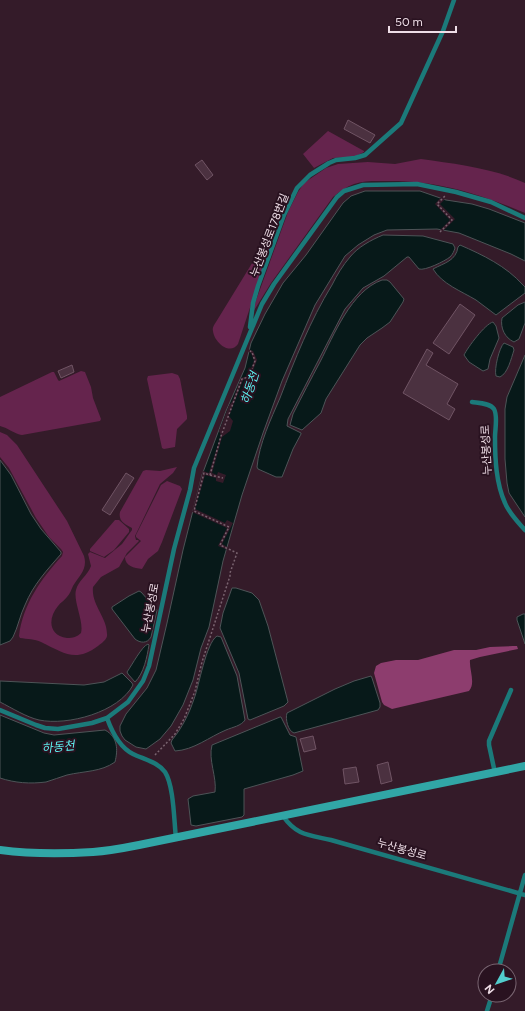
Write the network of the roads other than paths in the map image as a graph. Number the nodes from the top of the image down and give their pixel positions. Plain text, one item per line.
1 (454, 0) edge
2 (525, 218) edge
3 (249, 332) junction
4 (472, 402) dead end
5 (525, 530) edge
6 (511, 690) dead end
7 (0, 710) edge
8 (107, 718) junction
9 (525, 766) edge
10 (495, 773) junction
11 (283, 816) junction
12 (176, 838) junction
13 (0, 850) edge
14 (525, 875) edge
15 (522, 895) edge
16 (501, 963) edge

1 - 3 lane, 누산봉성로178번길
2 - 3 lane
3 - 8 lane, 누산봉성로
4 - 5 lane, 누산봉성로
6 - 10 lane
7 - 8 lane
8 - 12 lane
9 - 10 street
10 - 11 street
11 - 12 street
11 - 15 lane, 누산봉성로
12 - 13 street
14 - 15 lane
15 - 16 lane

